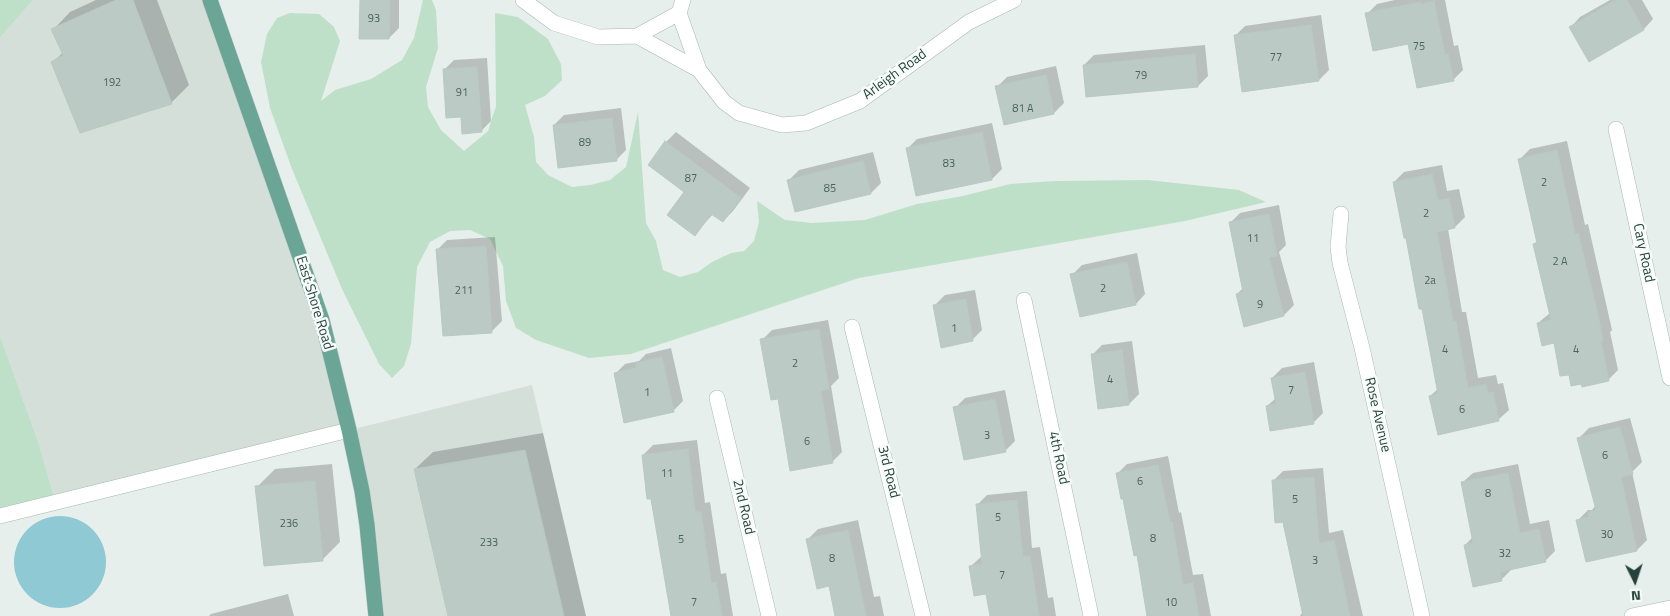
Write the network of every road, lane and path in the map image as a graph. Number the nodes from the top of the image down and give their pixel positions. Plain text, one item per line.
1 (210, 0) edge
2 (523, 0) edge
3 (1014, 0) edge
4 (681, 7) edge
5 (637, 36) junction
6 (699, 70) junction
7 (1616, 129) dead end
8 (1341, 214) dead end
9 (1024, 300) dead end
10 (852, 327) dead end
11 (1670, 378) edge
12 (717, 398) dead end
13 (349, 430) junction
14 (0, 516) edge
15 (1670, 608) edge
16 (376, 616) edge
17 (769, 616) edge
18 (924, 616) edge
19 (1091, 616) edge
20 (1422, 616) edge
21 (1632, 616) edge

1 - 13 main road, East Shore Road
2 - 5 street
3 - 6 street, Arleigh Road
4 - 5 street
4 - 6 street, Arleigh Road
5 - 6 street, Arleigh Road
7 - 11 street, Cary Road
8 - 20 street, Rose Avenue
9 - 19 street, 4th Road
10 - 18 street, 3rd Road
12 - 17 street, 2nd Road
13 - 14 street
13 - 16 main road, East Shore Road
15 - 21 street

